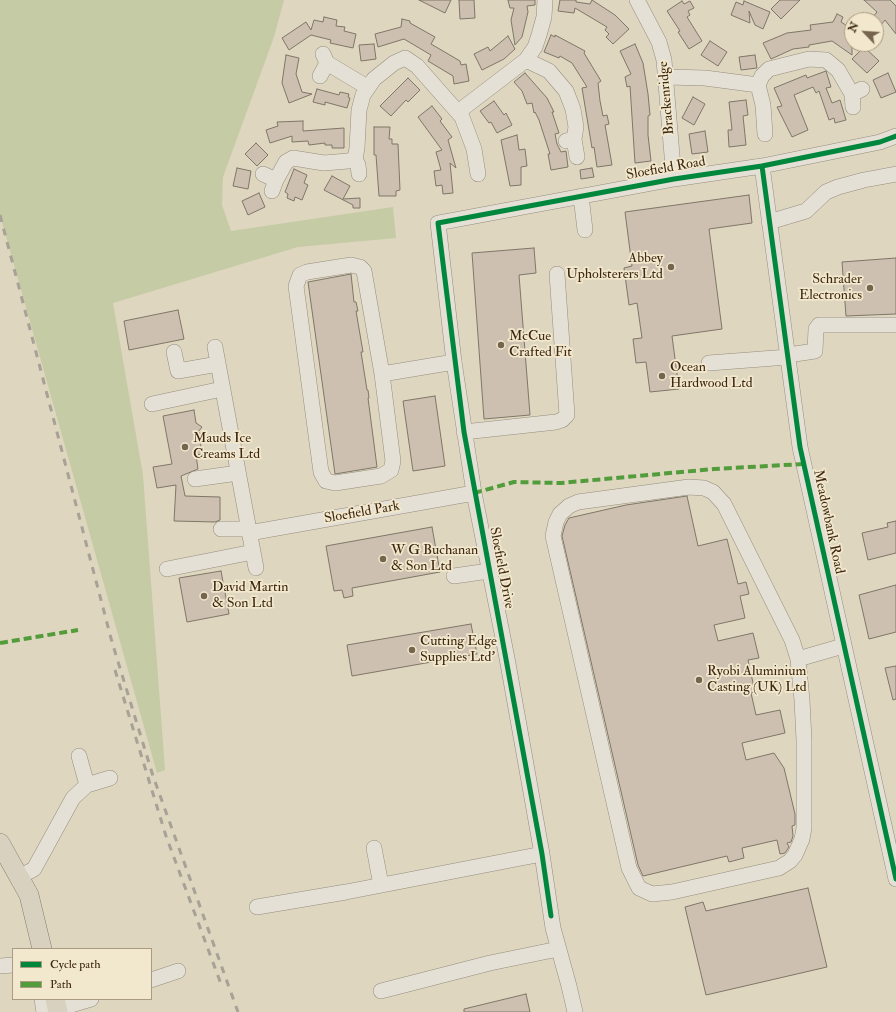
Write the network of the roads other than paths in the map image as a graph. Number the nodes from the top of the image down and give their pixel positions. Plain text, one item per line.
1 (545, 0) edge
2 (637, 0) edge
3 (526, 60) junction
4 (323, 64) dead end
5 (667, 77) junction
6 (758, 85) junction
7 (367, 87) junction
8 (856, 97) dead end
9 (458, 112) junction
10 (896, 136) edge
11 (765, 137) dead end
12 (577, 157) dead end
13 (355, 159) junction
14 (762, 166) junction
15 (359, 174) dead end
16 (896, 174) edge
17 (478, 175) dead end
18 (674, 179) junction
19 (271, 182) dead end
20 (581, 196) junction
21 (770, 222) junction
22 (438, 223) joint
23 (585, 230) dead end
24 (557, 274) dead end
25 (896, 325) edge
26 (214, 347) dead end
27 (174, 352) dead end
28 (788, 356) junction
29 (454, 362) junction
30 (709, 363) dead end
31 (218, 364) junction
32 (382, 374) junction
33 (222, 389) junction
34 (152, 404) dead end
35 (464, 432) junction
36 (238, 473) junction
37 (196, 479) dead end
38 (474, 493) junction
39 (221, 529) dead end
40 (249, 531) junction
41 (253, 552) junction
42 (256, 568) dead end
43 (166, 569) dead end
44 (489, 571) junction
45 (454, 576) dead end
46 (843, 646) junction
47 (798, 659) junction
48 (79, 756) dead end
49 (110, 778) dead end
50 (87, 785) junction
51 (0, 843) edge
52 (374, 848) dead end
53 (542, 854) junction
54 (895, 870) edge
55 (19, 877) junction
56 (381, 885) junction
57 (257, 907) dead end
58 (42, 948) edge
59 (558, 949) junction
60 (12, 965) edge
61 (0, 966) edge
62 (178, 971) dead end
63 (152, 980) edge
64 (381, 991) dead end
65 (43, 1000) edge
66 (87, 1000) edge
67 (54, 1008) edge
68 (575, 1012) edge

1 - 3 street
2 - 5 street, Brackenridge
3 - 9 street
3 - 12 street
4 - 7 street
5 - 6 street
5 - 18 street, Brackenridge
6 - 8 street
6 - 11 street
7 - 9 street
7 - 13 street
9 - 17 street
10 - 14 street, Sloefield Road
13 - 15 street
13 - 19 street
14 - 18 street, Sloefield Road
14 - 21 street, Meadowbank Road
16 - 21 street
18 - 20 street, Sloefield Road
20 - 22 street, Sloefield Road
20 - 23 street
21 - 28 street, Meadowbank Road
22 - 29 street, Sloefield Drive
24 - 35 street
25 - 28 street
26 - 31 street
27 - 31 street
28 - 30 street
28 - 46 street, Meadowbank Road
29 - 32 street
29 - 35 street, Sloefield Drive
31 - 33 street
32 - 32 street
33 - 34 street
33 - 36 street
35 - 38 street, Sloefield Drive
36 - 37 street
36 - 40 street
38 - 40 street, Sloefield Park
38 - 44 street, Sloefield Drive
39 - 40 street, Sloefield Park
40 - 41 street
41 - 42 street
41 - 43 street
44 - 45 street
44 - 53 street, Sloefield Drive
46 - 47 street
46 - 54 street, Meadowbank Road
47 - 47 street
48 - 50 street
49 - 50 street
50 - 55 street
51 - 55 main road
52 - 56 street
53 - 56 street
53 - 59 street, Sloefield Drive
55 - 58 main road
56 - 57 street
59 - 64 street
59 - 68 street, Sloefield Drive
60 - 61 street
62 - 63 street
65 - 67 street
66 - 67 street

